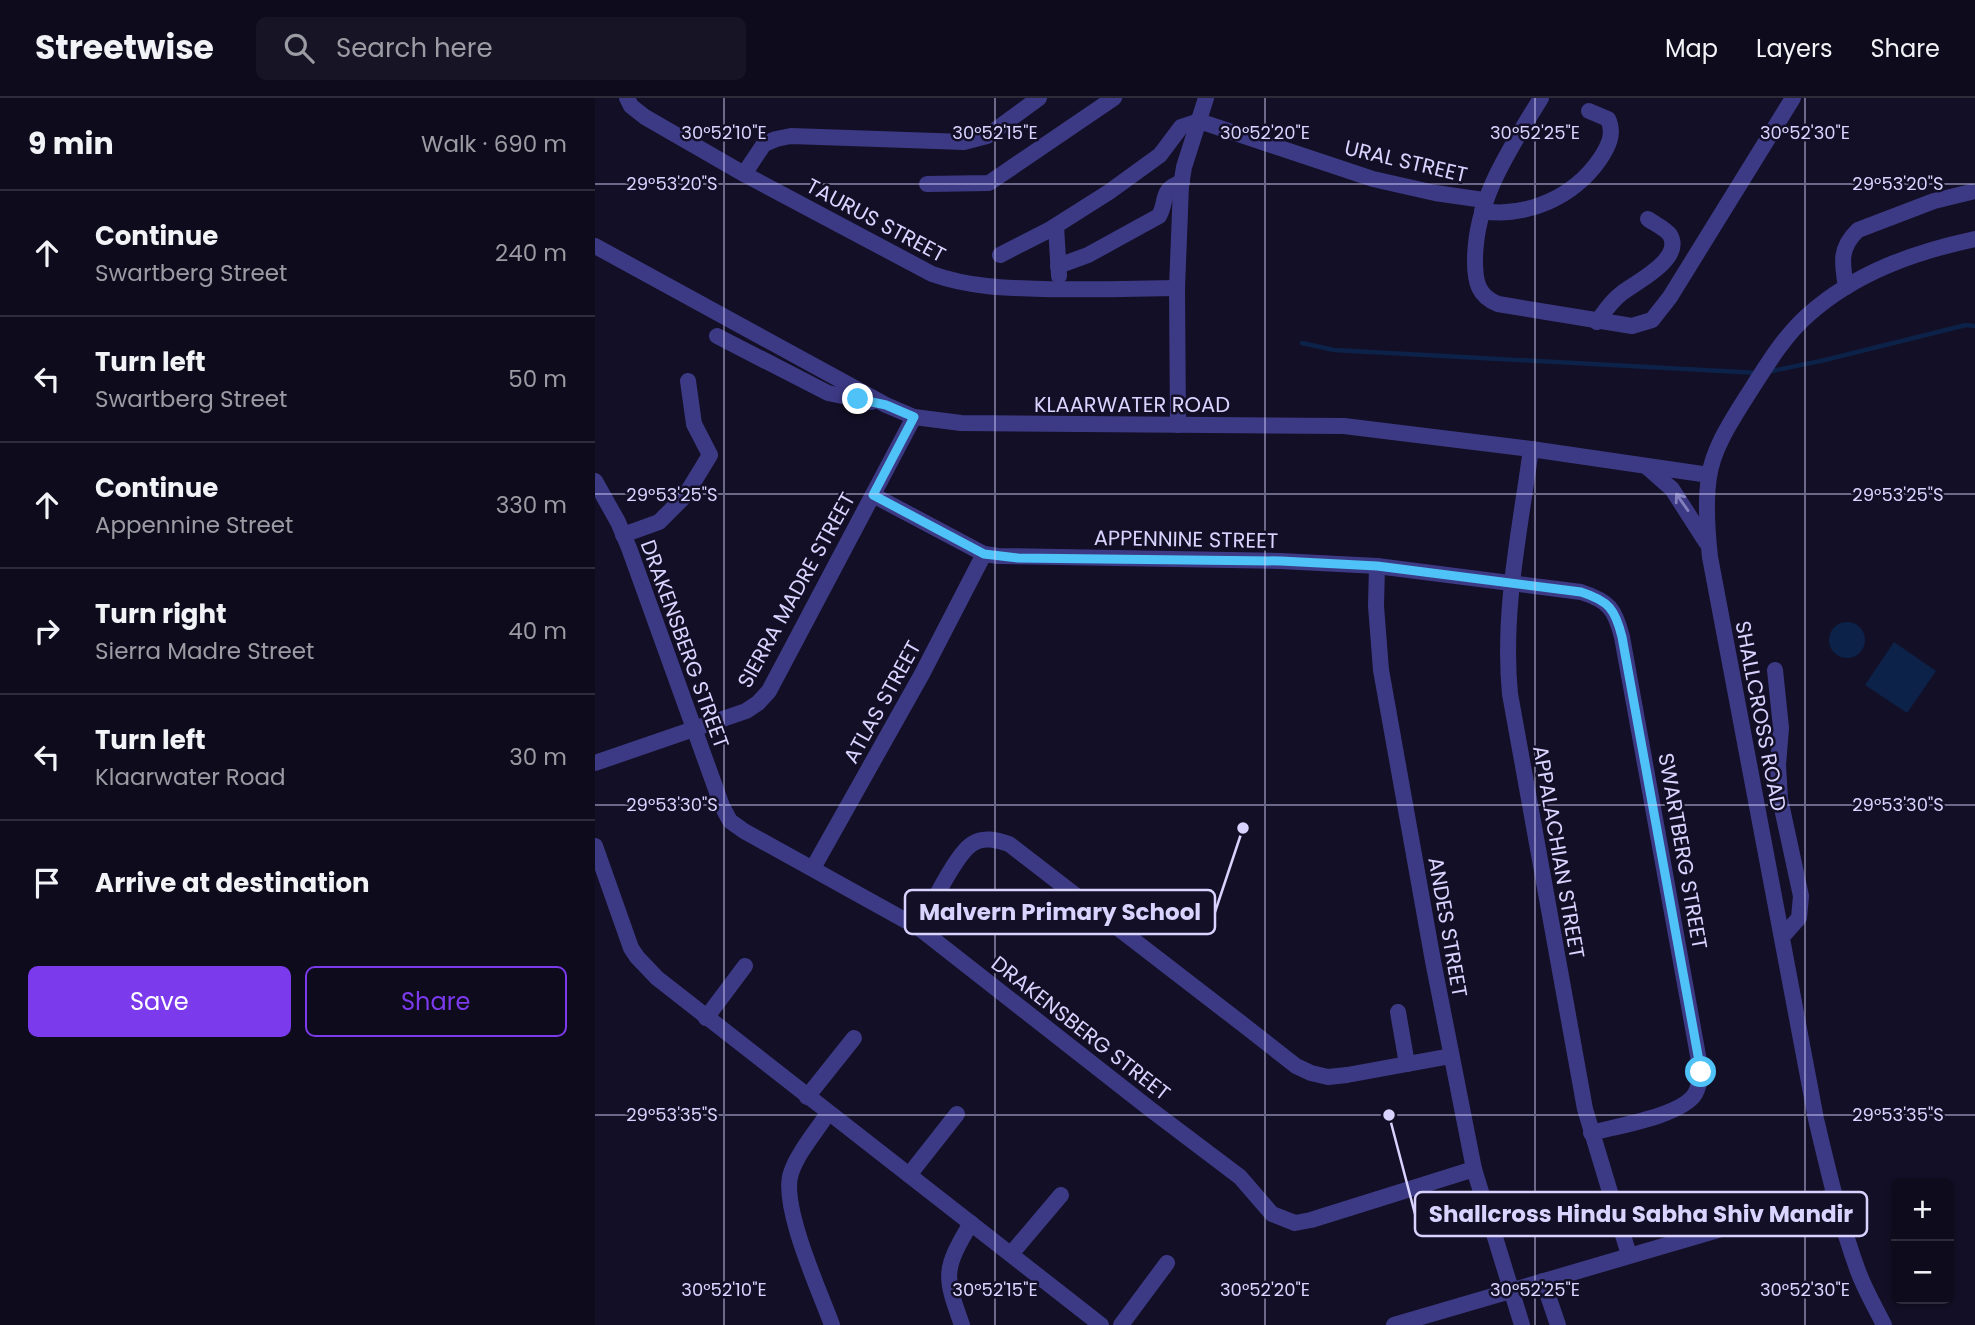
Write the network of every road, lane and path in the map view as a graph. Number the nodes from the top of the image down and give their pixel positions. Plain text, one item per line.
1 (627, 98) edge
2 (1039, 98) edge
3 (1114, 98) edge
4 (1206, 98) edge
5 (1541, 98) edge
6 (1793, 98) edge
7 (1589, 111) dead end
8 (1199, 121) junction
9 (744, 174) junction
10 (1182, 182) junction
11 (927, 184) dead end
12 (1972, 192) dead end
13 (1483, 205) junction
14 (1648, 219) dead end
15 (1056, 226) junction
16 (1975, 239) edge
17 (595, 246) edge
18 (1000, 255) dead end
19 (1058, 266) junction
20 (1846, 287) junction
21 (1177, 288) junction
22 (1059, 289) junction
23 (1597, 322) junction
24 (717, 336) dead end
25 (688, 381) dead end
26 (886, 405) junction
27 (914, 417) junction
28 (1178, 425) junction
29 (1531, 449) junction
30 (1645, 466) junction
31 (1709, 475) junction
32 (595, 481) edge
33 (873, 495) junction
34 (623, 535) junction
35 (1709, 547) junction
36 (984, 554) junction
37 (1377, 566) junction
38 (1513, 583) junction
39 (1775, 670) dead end
40 (693, 730) junction
41 (595, 763) edge
42 (1780, 799) junction
43 (1758, 804) junction
44 (595, 846) edge
45 (813, 868) junction
46 (919, 928) junction
47 (1781, 937) junction
48 (745, 966) dead end
49 (1398, 1012) dead end
50 (706, 1018) junction
51 (853, 1038) dead end
52 (1451, 1056) junction
53 (1408, 1064) junction
54 (807, 1097) junction
55 (828, 1113) junction
56 (957, 1114) dead end
57 (1591, 1133) junction
58 (1474, 1169) junction
59 (909, 1175) junction
60 (1061, 1195) dead end
61 (1834, 1196) junction
62 (971, 1223) junction
63 (1011, 1254) junction
64 (1629, 1255) junction
65 (1167, 1263) dead end
66 (1543, 1281) junction
67 (1512, 1290) junction
68 (832, 1325) edge
69 (962, 1325) edge
70 (1101, 1325) edge
71 (1121, 1325) edge
72 (1394, 1325) edge
73 (1522, 1325) edge
74 (1558, 1325) edge
75 (1884, 1325) edge

1 - 9 street, TAURUS STREET
2 - 9 street
3 - 11 street
4 - 8 street
5 - 13 street
6 - 23 street
7 - 13 street, URAL STREET
8 - 10 street
8 - 13 street, URAL STREET
8 - 15 street
9 - 22 street, TAURUS STREET
10 - 19 street
10 - 21 street
12 - 20 street
13 - 23 street
14 - 23 street
15 - 18 street
15 - 19 street
16 - 20 street, SHALLCROSS ROAD
17 - 26 street, KLAARWATER ROAD
19 - 22 street
20 - 31 street, SHALLCROSS ROAD
21 - 22 street, TAURUS STREET
21 - 28 street
24 - 26 street
25 - 34 street
26 - 27 street, KLAARWATER ROAD
27 - 28 street, KLAARWATER ROAD
27 - 33 street, SIERRA MADRE STREET
28 - 29 street, KLAARWATER ROAD
29 - 30 street, KLAARWATER ROAD
29 - 38 street, APPALACHIAN STREET
30 - 31 street, KLAARWATER ROAD
35 -> 30 street
31 - 35 street, SHALLCROSS ROAD
32 - 34 street, DRAKENSBERG STREET
33 - 36 street, APPENNINE STREET
33 - 40 street, SIERRA MADRE STREET
34 - 40 street, DRAKENSBERG STREET
35 - 43 street, SHALLCROSS ROAD
36 - 37 street, APPENNINE STREET
36 - 45 street, ATLAS STREET
37 - 38 street, APPENNINE STREET
37 - 52 street, ANDES STREET
38 - 57 street, APPALACHIAN STREET
38 - 57 street, SWARTBERG STREET
39 - 42 street
40 - 41 street, SIERRA MADRE STREET
40 - 45 street, DRAKENSBERG STREET
42 - 43 street
42 - 47 street
43 - 47 street, SHALLCROSS ROAD
44 - 50 street
45 - 46 street, DRAKENSBERG STREET
46 - 53 street
46 - 58 street, DRAKENSBERG STREET
47 - 61 street, SHALLCROSS ROAD
48 - 50 street
49 - 53 street
50 - 54 street
51 - 54 street
52 - 53 street
52 - 58 street, ANDES STREET
54 - 55 street
55 - 59 street
55 - 68 street
56 - 59 street
57 - 64 street, APPALACHIAN STREET
58 - 67 street, ANDES STREET
59 - 62 street
60 - 63 street
61 - 64 street
61 - 75 street, SHALLCROSS ROAD
62 - 63 street
62 - 69 street
63 - 70 street
64 - 66 street
65 - 71 street
66 - 67 street
66 - 74 street
67 - 72 street
67 - 73 street, ANDES STREET

